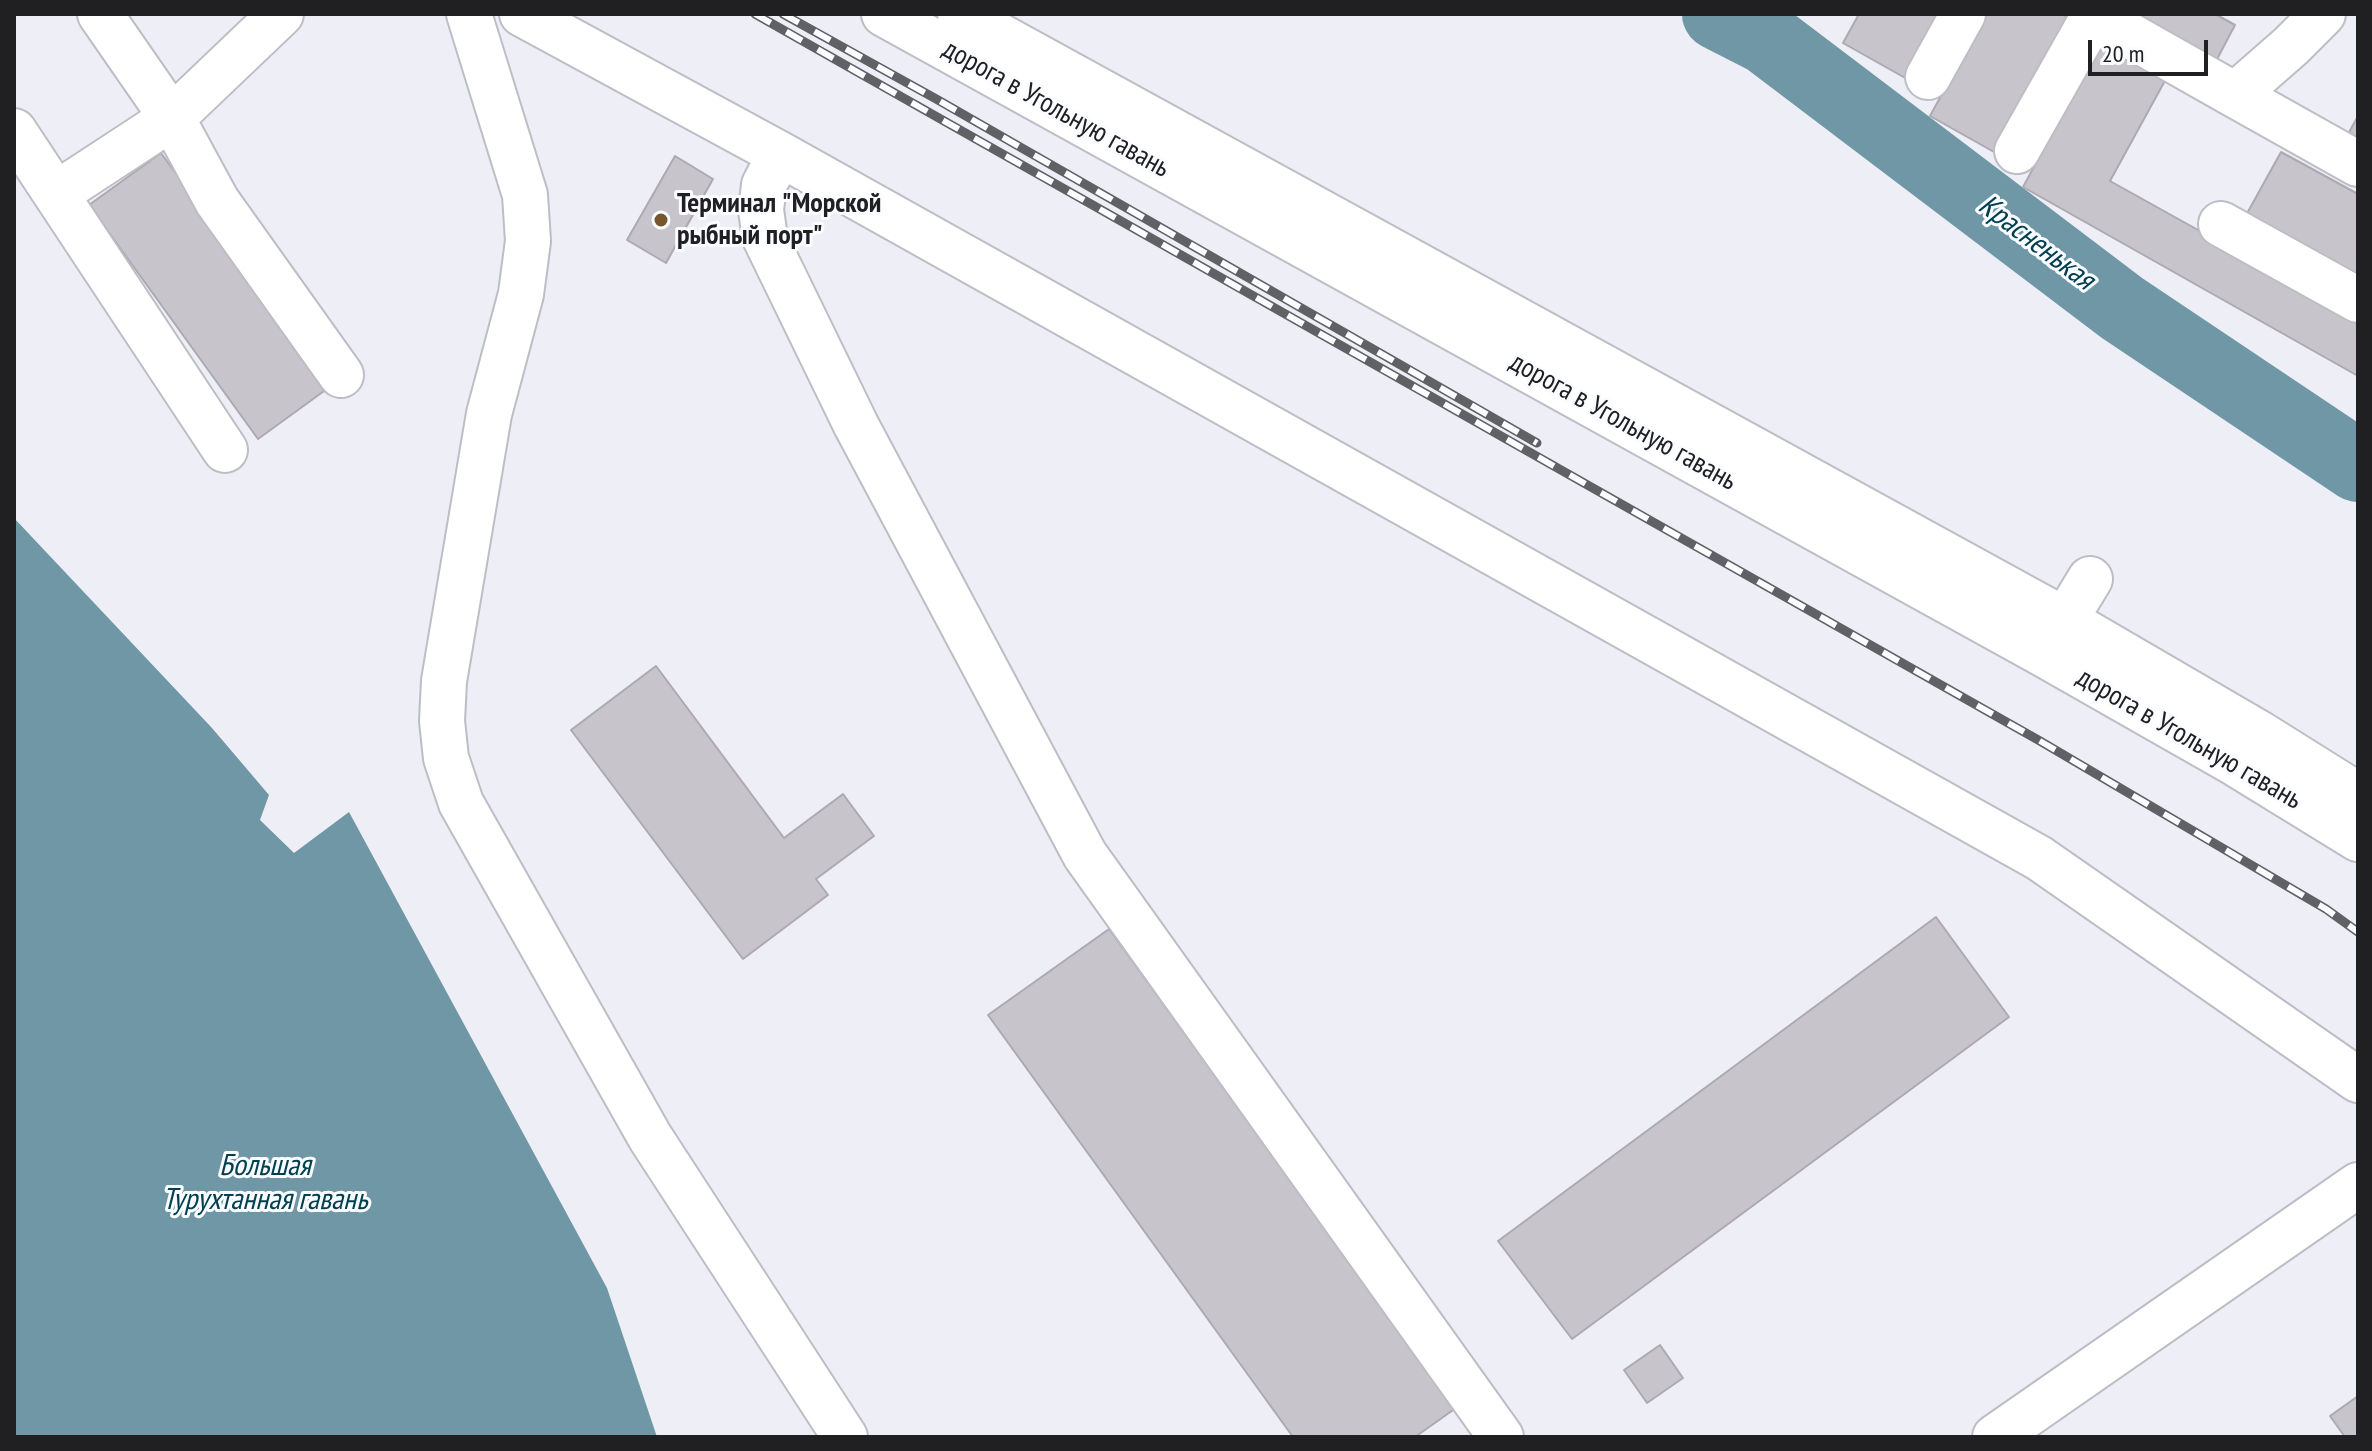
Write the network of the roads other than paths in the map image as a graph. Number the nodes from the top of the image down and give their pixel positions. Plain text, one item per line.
1 (100, 14) edge
2 (281, 14) edge
3 (469, 14) edge
4 (522, 14) edge
5 (884, 14) edge
6 (960, 14) edge
7 (1963, 14) edge
8 (2323, 14) edge
9 (2093, 15) edge
10 (1928, 77) dead end
11 (2235, 95) junction
12 (172, 118) junction
13 (14, 131) edge
14 (2017, 151) dead end
15 (780, 154) junction
16 (2358, 164) edge
17 (56, 194) junction
18 (2221, 224) dead end
19 (2358, 300) edge
20 (341, 375) dead end
21 (225, 450) dead end
22 (2090, 579) dead end
23 (2065, 620) junction
24 (2358, 795) edge
25 (2358, 839) edge
26 (2358, 1080) edge
27 (2358, 1185) edge
28 (845, 1437) edge
29 (1501, 1437) edge
30 (1995, 1437) edge

1 - 12 street
2 - 12 street
3 - 28 street
4 - 15 street
5 - 25 street, дорога в Угольную гавань
6 - 23 street, дорога в Угольную гавань
7 - 10 street
8 - 11 street
9 - 11 street
9 - 14 street
11 - 16 street
12 - 17 street
12 - 20 street
13 - 17 street
15 - 26 street
15 - 29 street
17 - 21 street
18 - 19 street
22 - 23 street
23 - 24 street, дорога в Угольную гавань
27 - 30 street

